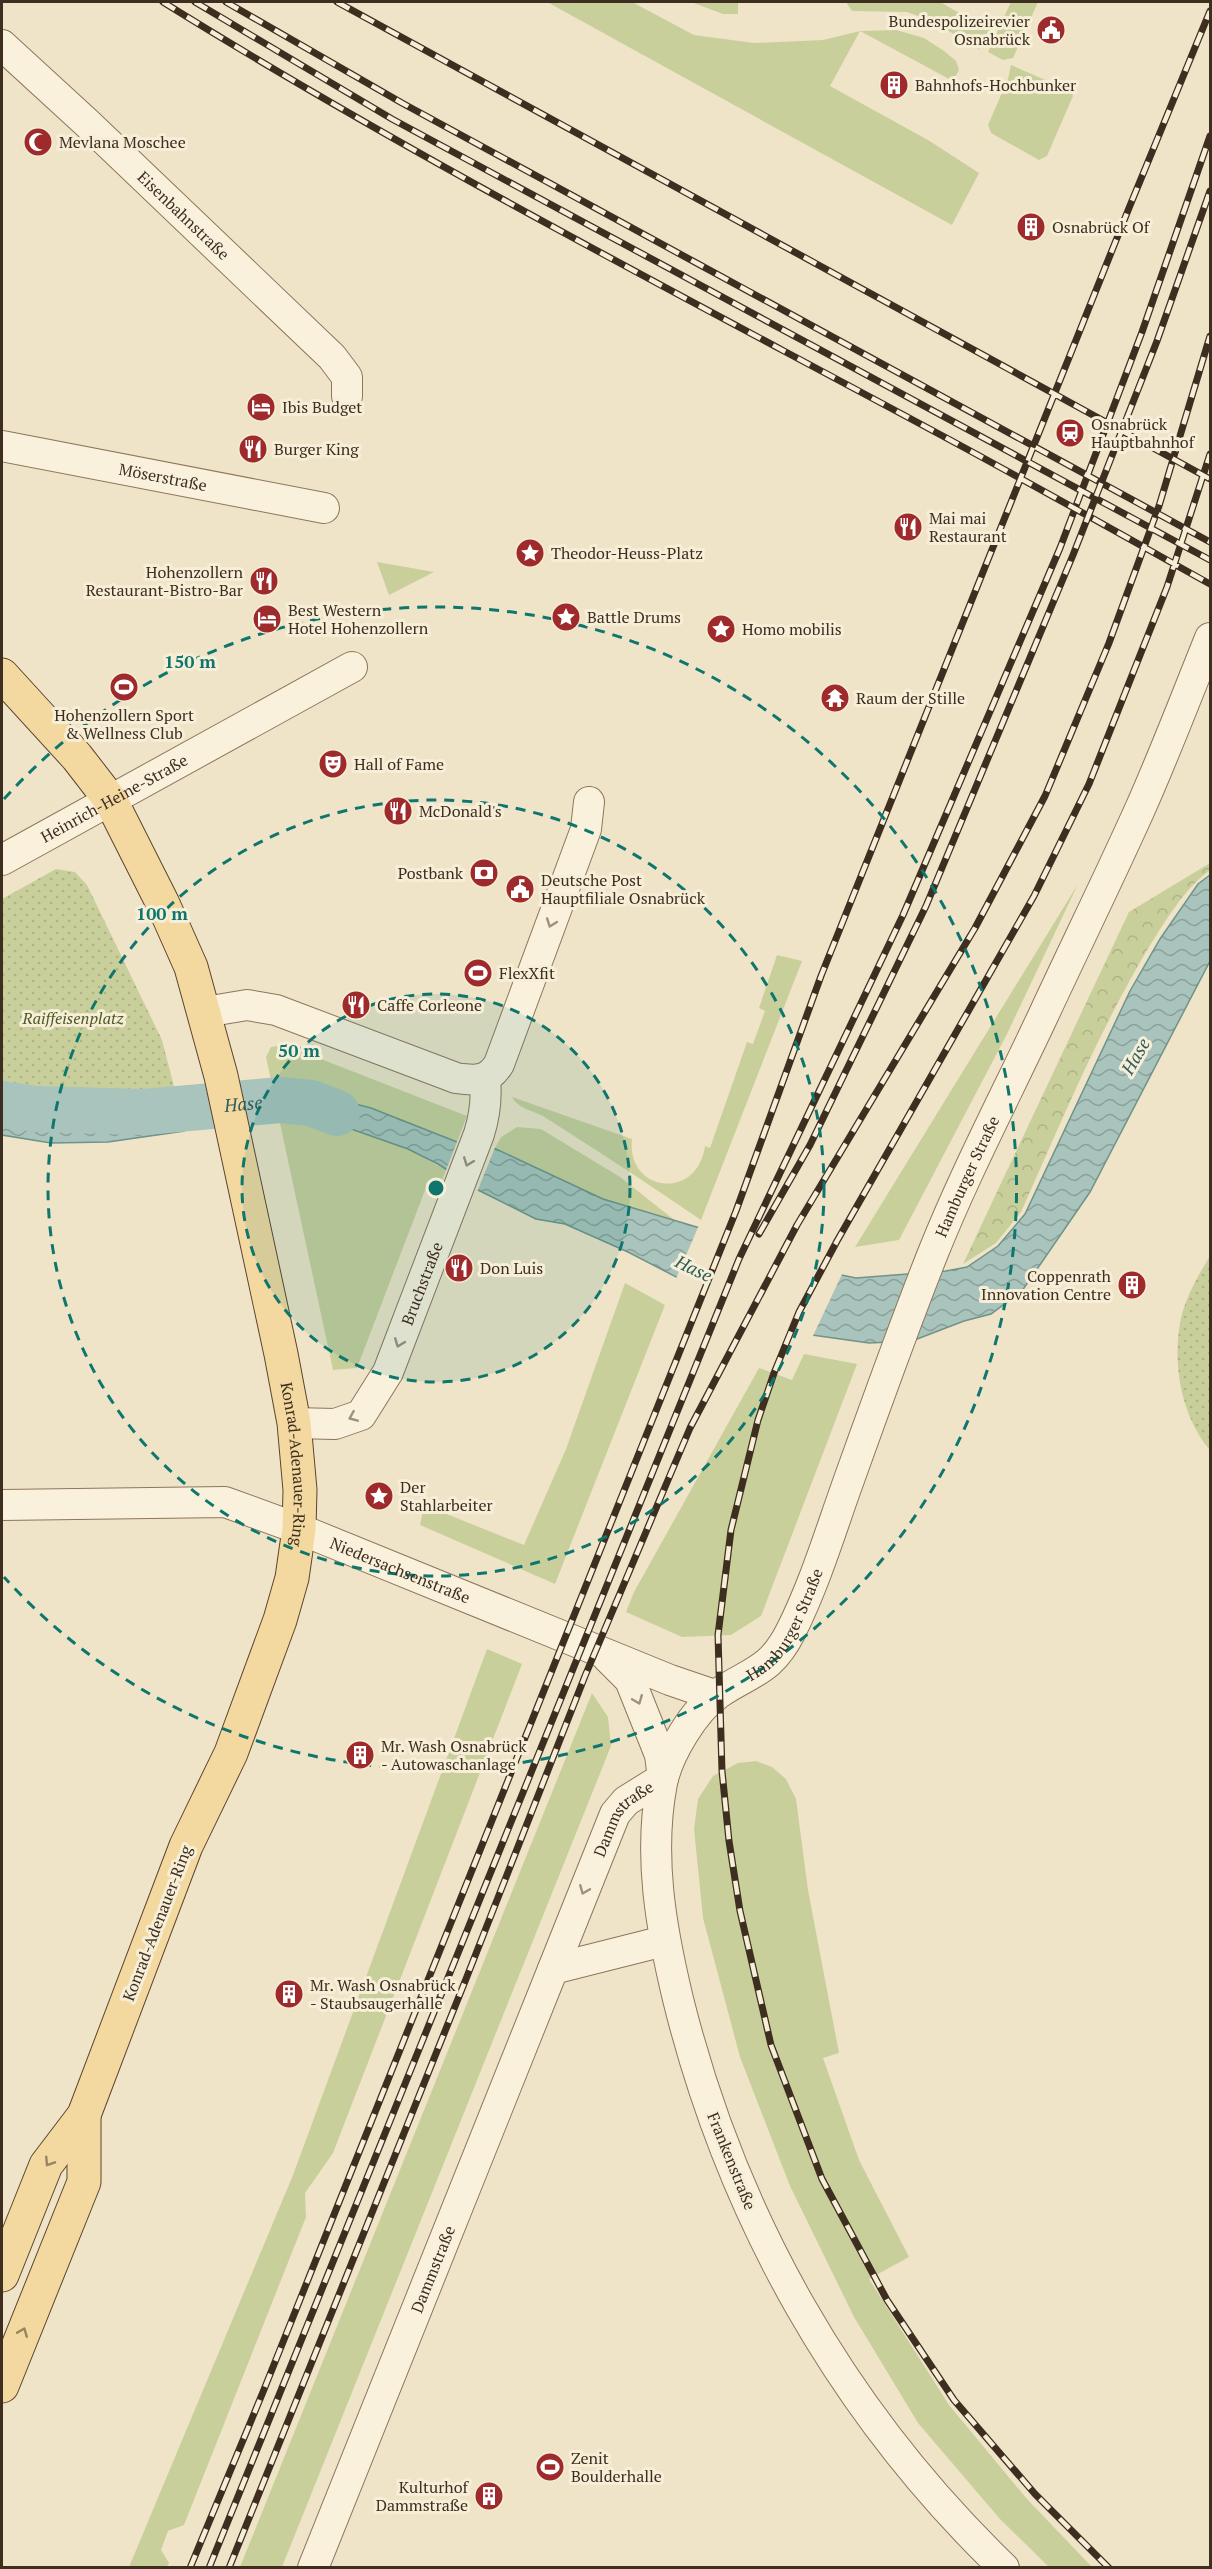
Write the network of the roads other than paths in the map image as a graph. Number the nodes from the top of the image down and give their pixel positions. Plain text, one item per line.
1 (2, 45) edge
2 (347, 396) dead end
3 (2, 446) edge
4 (324, 508) dead end
5 (1210, 638) edge
6 (352, 668) dead end
7 (2, 675) edge
8 (111, 801) junction
9 (587, 816) dead end
10 (2, 860) edge
11 (205, 1012) junction
12 (492, 1072) junction
13 (294, 1423) junction
14 (2, 1505) edge
15 (298, 1529) junction
16 (604, 1654) junction
17 (714, 1695) junction
18 (663, 1778) junction
19 (664, 1941) junction
20 (553, 1969) junction
21 (84, 2115) junction
22 (2, 2275) edge
23 (2, 2386) edge
24 (313, 2568) edge
25 (1004, 2568) edge

1 - 2 street, Eisenbahnstraße
3 - 4 street, Möserstraße
5 - 17 street, Hamburger Straße
6 - 8 street, Heinrich-Heine-Straße
7 - 8 main road, Konrad-Adenauer-Ring
8 - 10 street, Heinrich-Heine-Straße
8 - 11 main road, Konrad-Adenauer-Ring
9 -> 12 street, Bruchstraße
11 - 12 street
11 - 13 main road, Konrad-Adenauer-Ring
12 -> 13 street, Bruchstraße
13 - 15 main road, Konrad-Adenauer-Ring
14 - 15 street, Niedersachsenstraße
15 - 16 street, Niedersachsenstraße
15 - 21 main road, Konrad-Adenauer-Ring
16 - 17 street, Niedersachsenstraße
16 -> 18 street
17 - 18 street, Frankenstraße
18 - 19 street, Frankenstraße
18 -> 20 street, Dammstraße
19 - 20 street
19 - 25 street, Frankenstraße
20 - 24 street, Dammstraße
21 -> 22 main road, Konrad-Adenauer-Ring
23 -> 21 main road, Konrad-Adenauer-Ring

